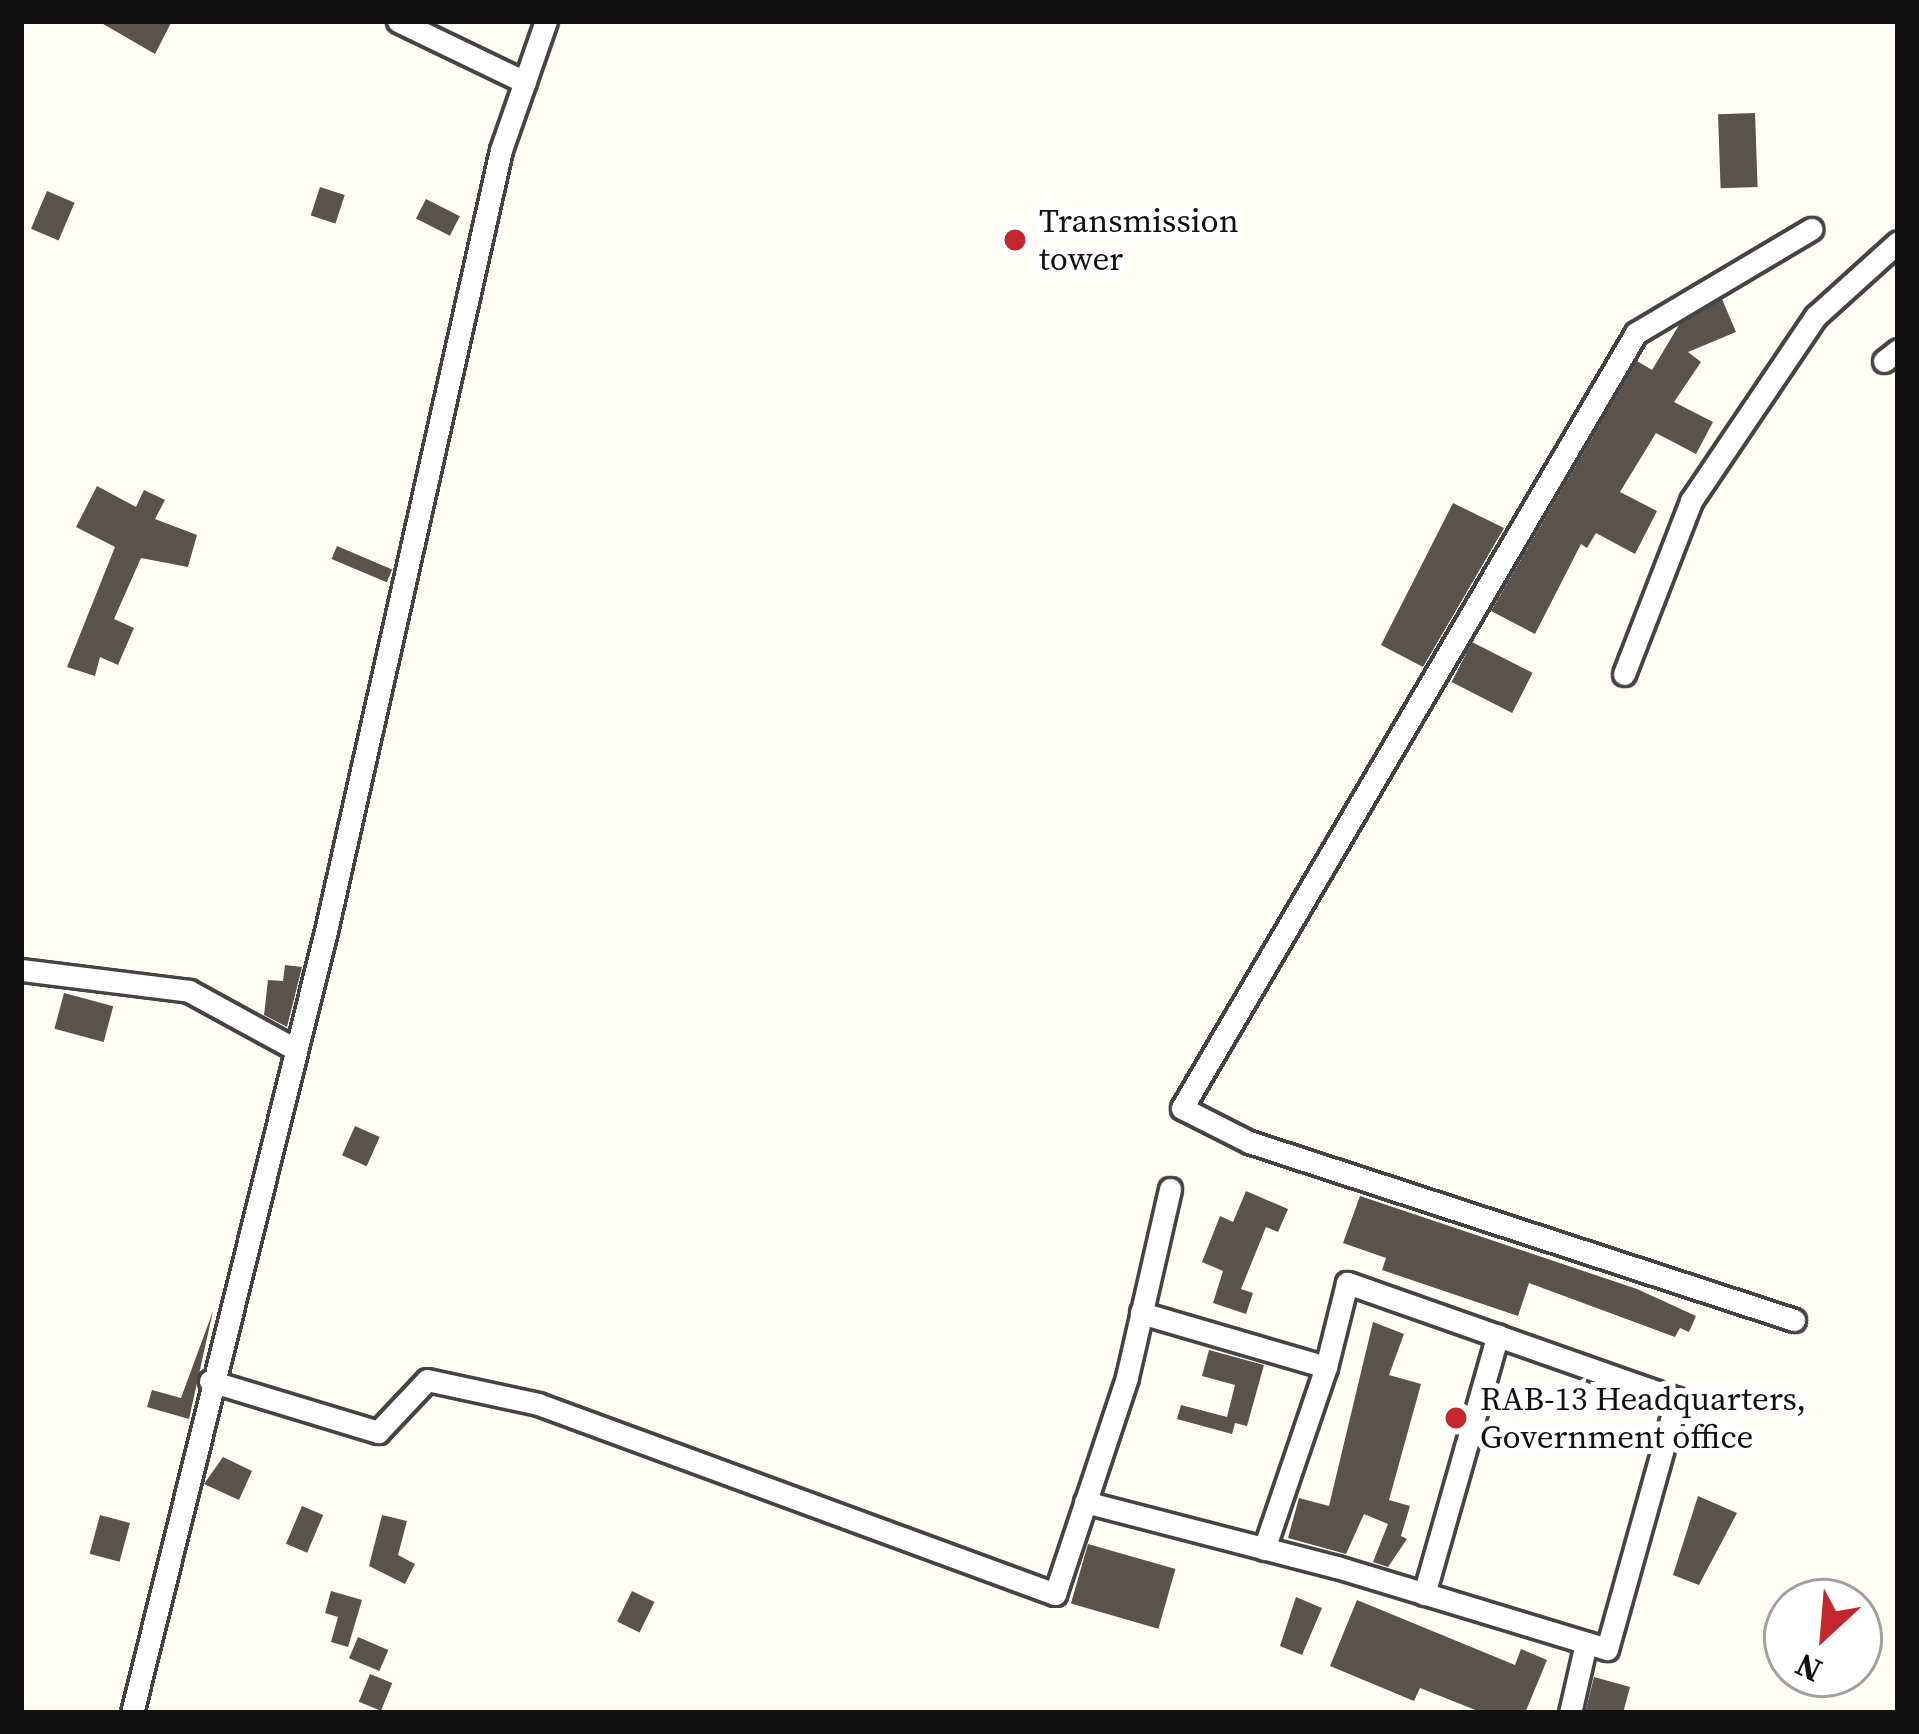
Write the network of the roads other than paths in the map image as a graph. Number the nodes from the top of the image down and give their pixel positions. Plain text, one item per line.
1 (398, 21) edge
2 (546, 21) edge
3 (525, 82) junction
4 (1811, 229) dead end
5 (1898, 242) edge
6 (1624, 674) dead end
7 (21, 970) edge
8 (296, 1049) junction
9 (1170, 1190) dead end
10 (1142, 1313) junction
11 (1794, 1320) dead end
12 (1498, 1335) junction
13 (1326, 1367) junction
14 (210, 1382) junction
15 (1085, 1502) junction
16 (1264, 1549) junction
17 (1424, 1594) junction
18 (1586, 1643) junction
19 (132, 1713) edge
20 (1570, 1713) edge

1 - 3 street
2 - 3 street
3 - 8 street
4 - 11 street
5 - 6 street
7 - 8 street
8 - 14 street
9 - 10 street
10 - 13 street
10 - 15 street
12 - 13 street
12 - 17 street
12 - 18 street
13 - 16 street
14 - 15 street
14 - 19 street
15 - 16 street
16 - 17 street
17 - 18 street
18 - 20 street

